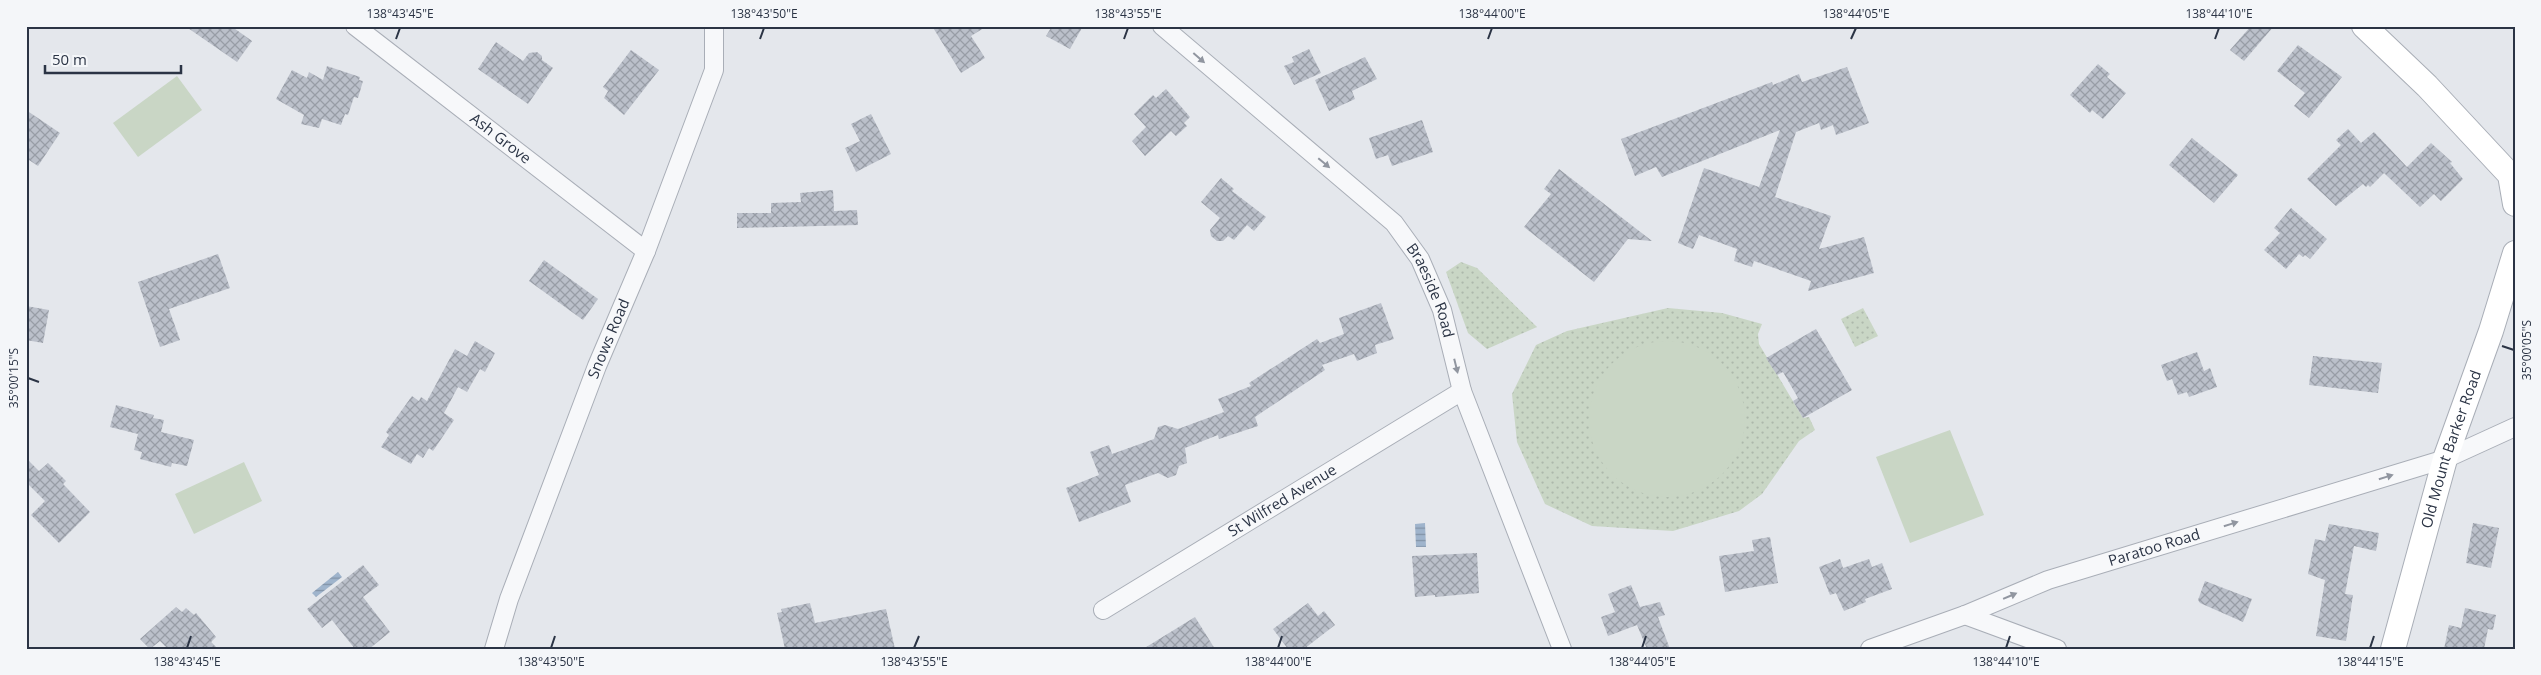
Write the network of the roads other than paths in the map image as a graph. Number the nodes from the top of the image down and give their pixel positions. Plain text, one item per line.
1 (354, 26) edge
2 (714, 26) edge
3 (1162, 26) edge
4 (2364, 26) edge
5 (2515, 204) edge
6 (646, 251) junction
7 (2515, 253) edge
8 (1462, 391) junction
9 (2515, 427) edge
10 (2445, 459) junction
11 (1103, 610) dead end
12 (1965, 614) junction
13 (494, 649) edge
14 (1562, 649) edge
15 (1870, 649) edge
16 (2057, 649) edge
17 (2393, 649) edge

1 - 6 street, Ash Grove
2 - 6 street, Snows Road
3 -> 8 street, Braeside Road
4 - 5 main road
6 - 13 street, Snows Road
7 - 10 main road, Old Mount Barker Road
8 - 11 street, St Wilfred Avenue
8 - 14 street, Braeside Road
9 - 10 street, Paratoo Road
12 -> 10 street, Paratoo Road
10 - 17 main road, Old Mount Barker Road
12 - 15 street, Paratoo Road
12 - 16 street

